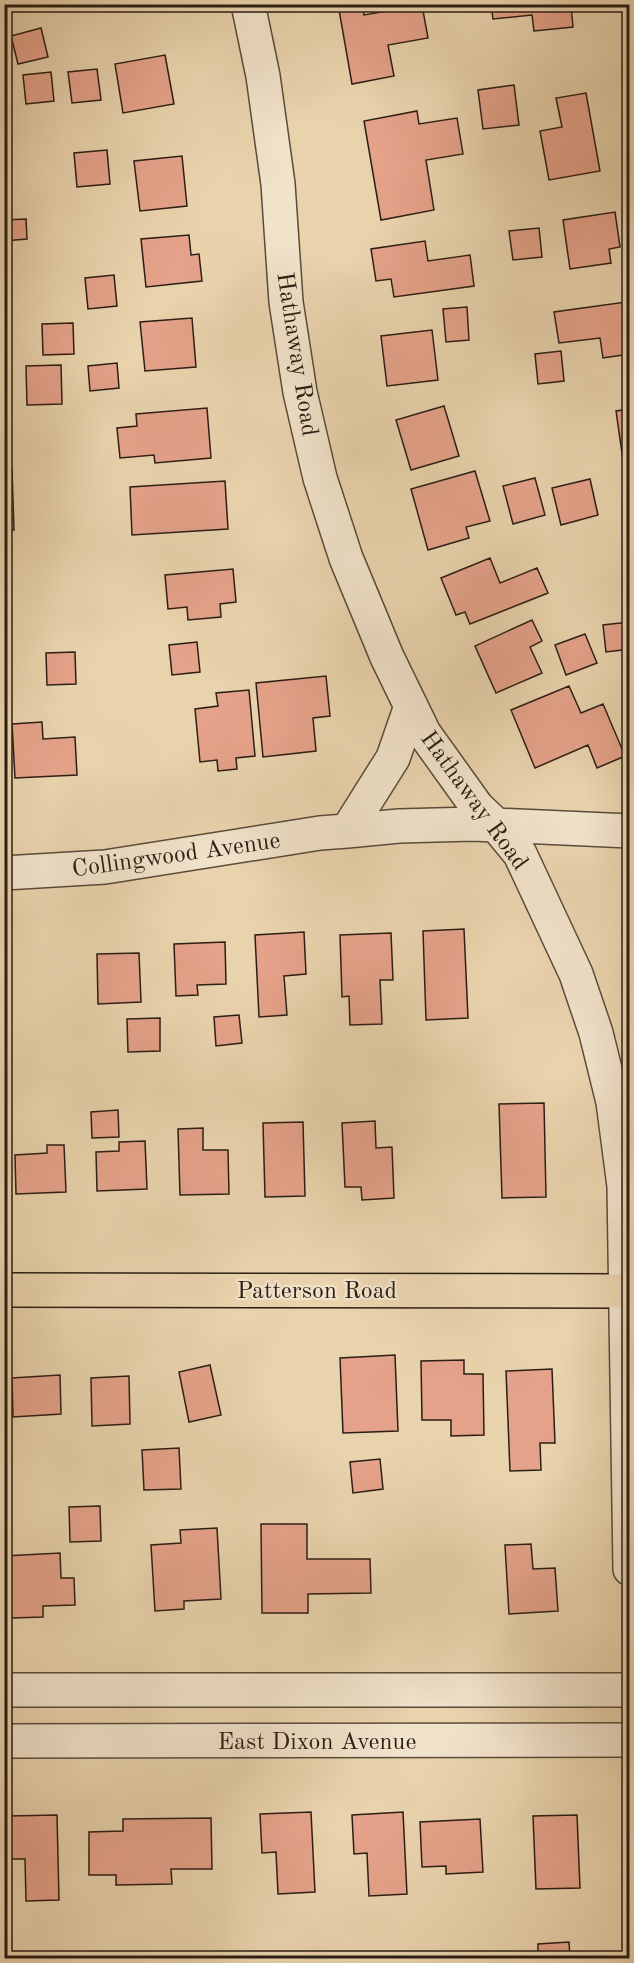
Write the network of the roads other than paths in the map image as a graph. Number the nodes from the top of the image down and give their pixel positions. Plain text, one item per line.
1 (248, 4) edge
2 (411, 706) junction
3 (496, 825) junction
4 (346, 831) junction
5 (630, 831) edge
6 (4, 873) edge
7 (4, 1290) edge
8 (627, 1291) edge
9 (630, 1569) edge
10 (4, 1690) edge
11 (630, 1690) edge
12 (630, 1740) edge
13 (4, 1741) edge

1 - 2 street, Hathaway Road
2 - 3 street, Hathaway Road
2 - 4 street
3 - 4 street, Collingwood Avenue
3 - 5 street, Collingwood Avenue
3 - 8 street, Hathaway Road
4 - 6 street, Collingwood Avenue
7 - 8 main road, Patterson Road
8 - 9 street, Hathaway Road
10 - 11 street
12 - 13 street, East Dixon Avenue

